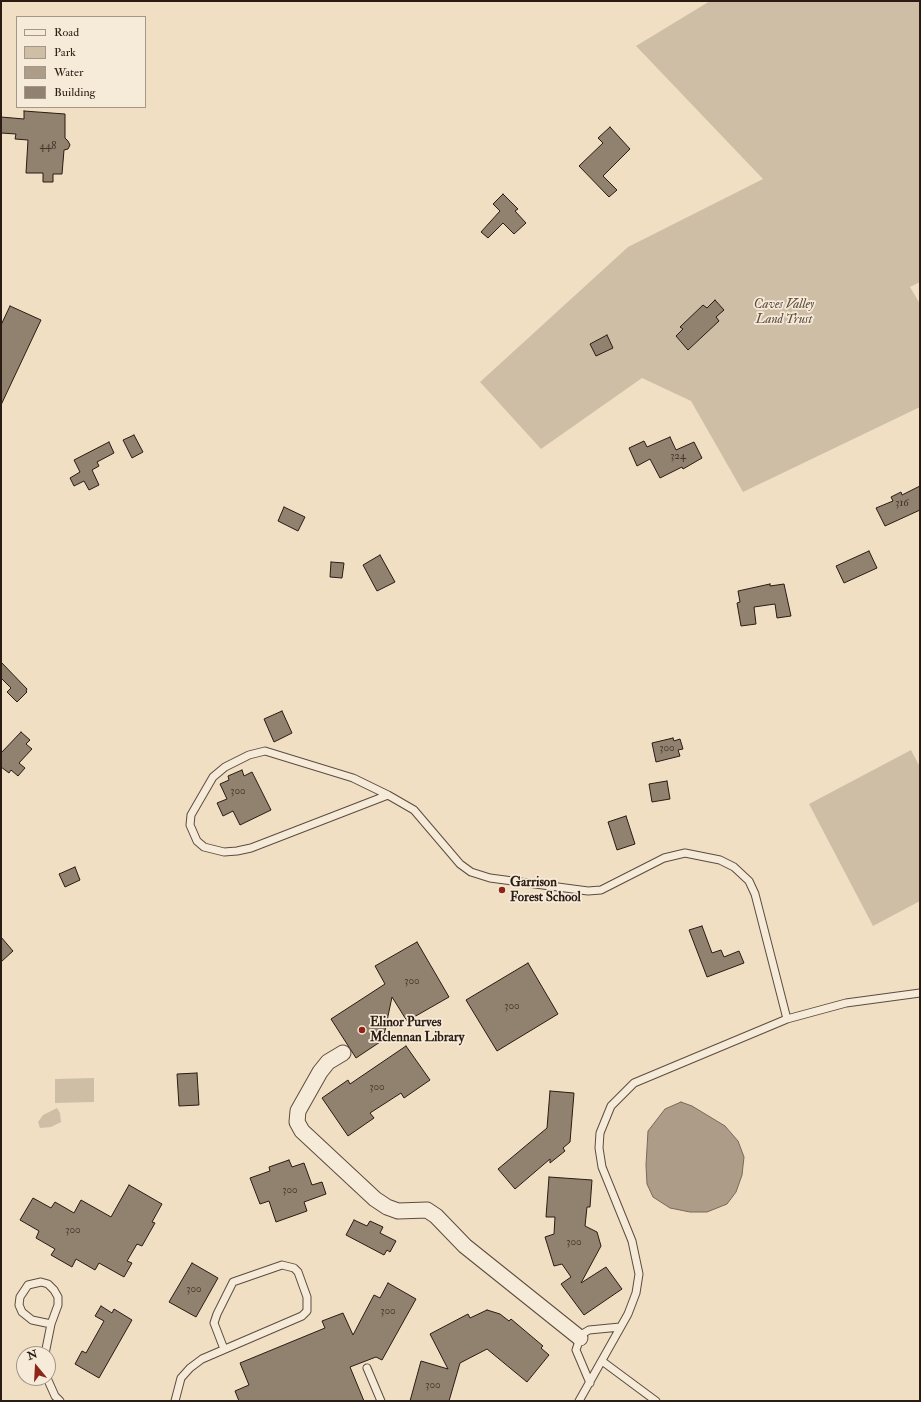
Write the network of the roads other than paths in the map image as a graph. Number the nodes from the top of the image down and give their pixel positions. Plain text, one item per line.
1 (388, 795) junction
2 (920, 993) edge
3 (787, 1019) junction
4 (343, 1053) dead end
5 (51, 1324) junction
6 (620, 1327) junction
7 (580, 1338) junction
8 (47, 1346) edge
9 (224, 1349) junction
10 (602, 1361) junction
11 (367, 1368) dead end
12 (590, 1383) junction
13 (51, 1386) edge
14 (60, 1401) edge
15 (175, 1401) edge
16 (381, 1401) edge
17 (579, 1401) edge
18 (656, 1401) edge

1 - 1 lane
1 - 3 lane
2 - 3 lane
3 - 6 lane
4 - 7 street
5 - 5 lane
5 - 8 lane
6 - 7 lane
6 - 10 lane
7 - 12 lane
9 - 9 lane
9 - 15 lane
10 - 12 lane
10 - 18 lane
11 - 16 lane
12 - 17 lane
13 - 14 lane

